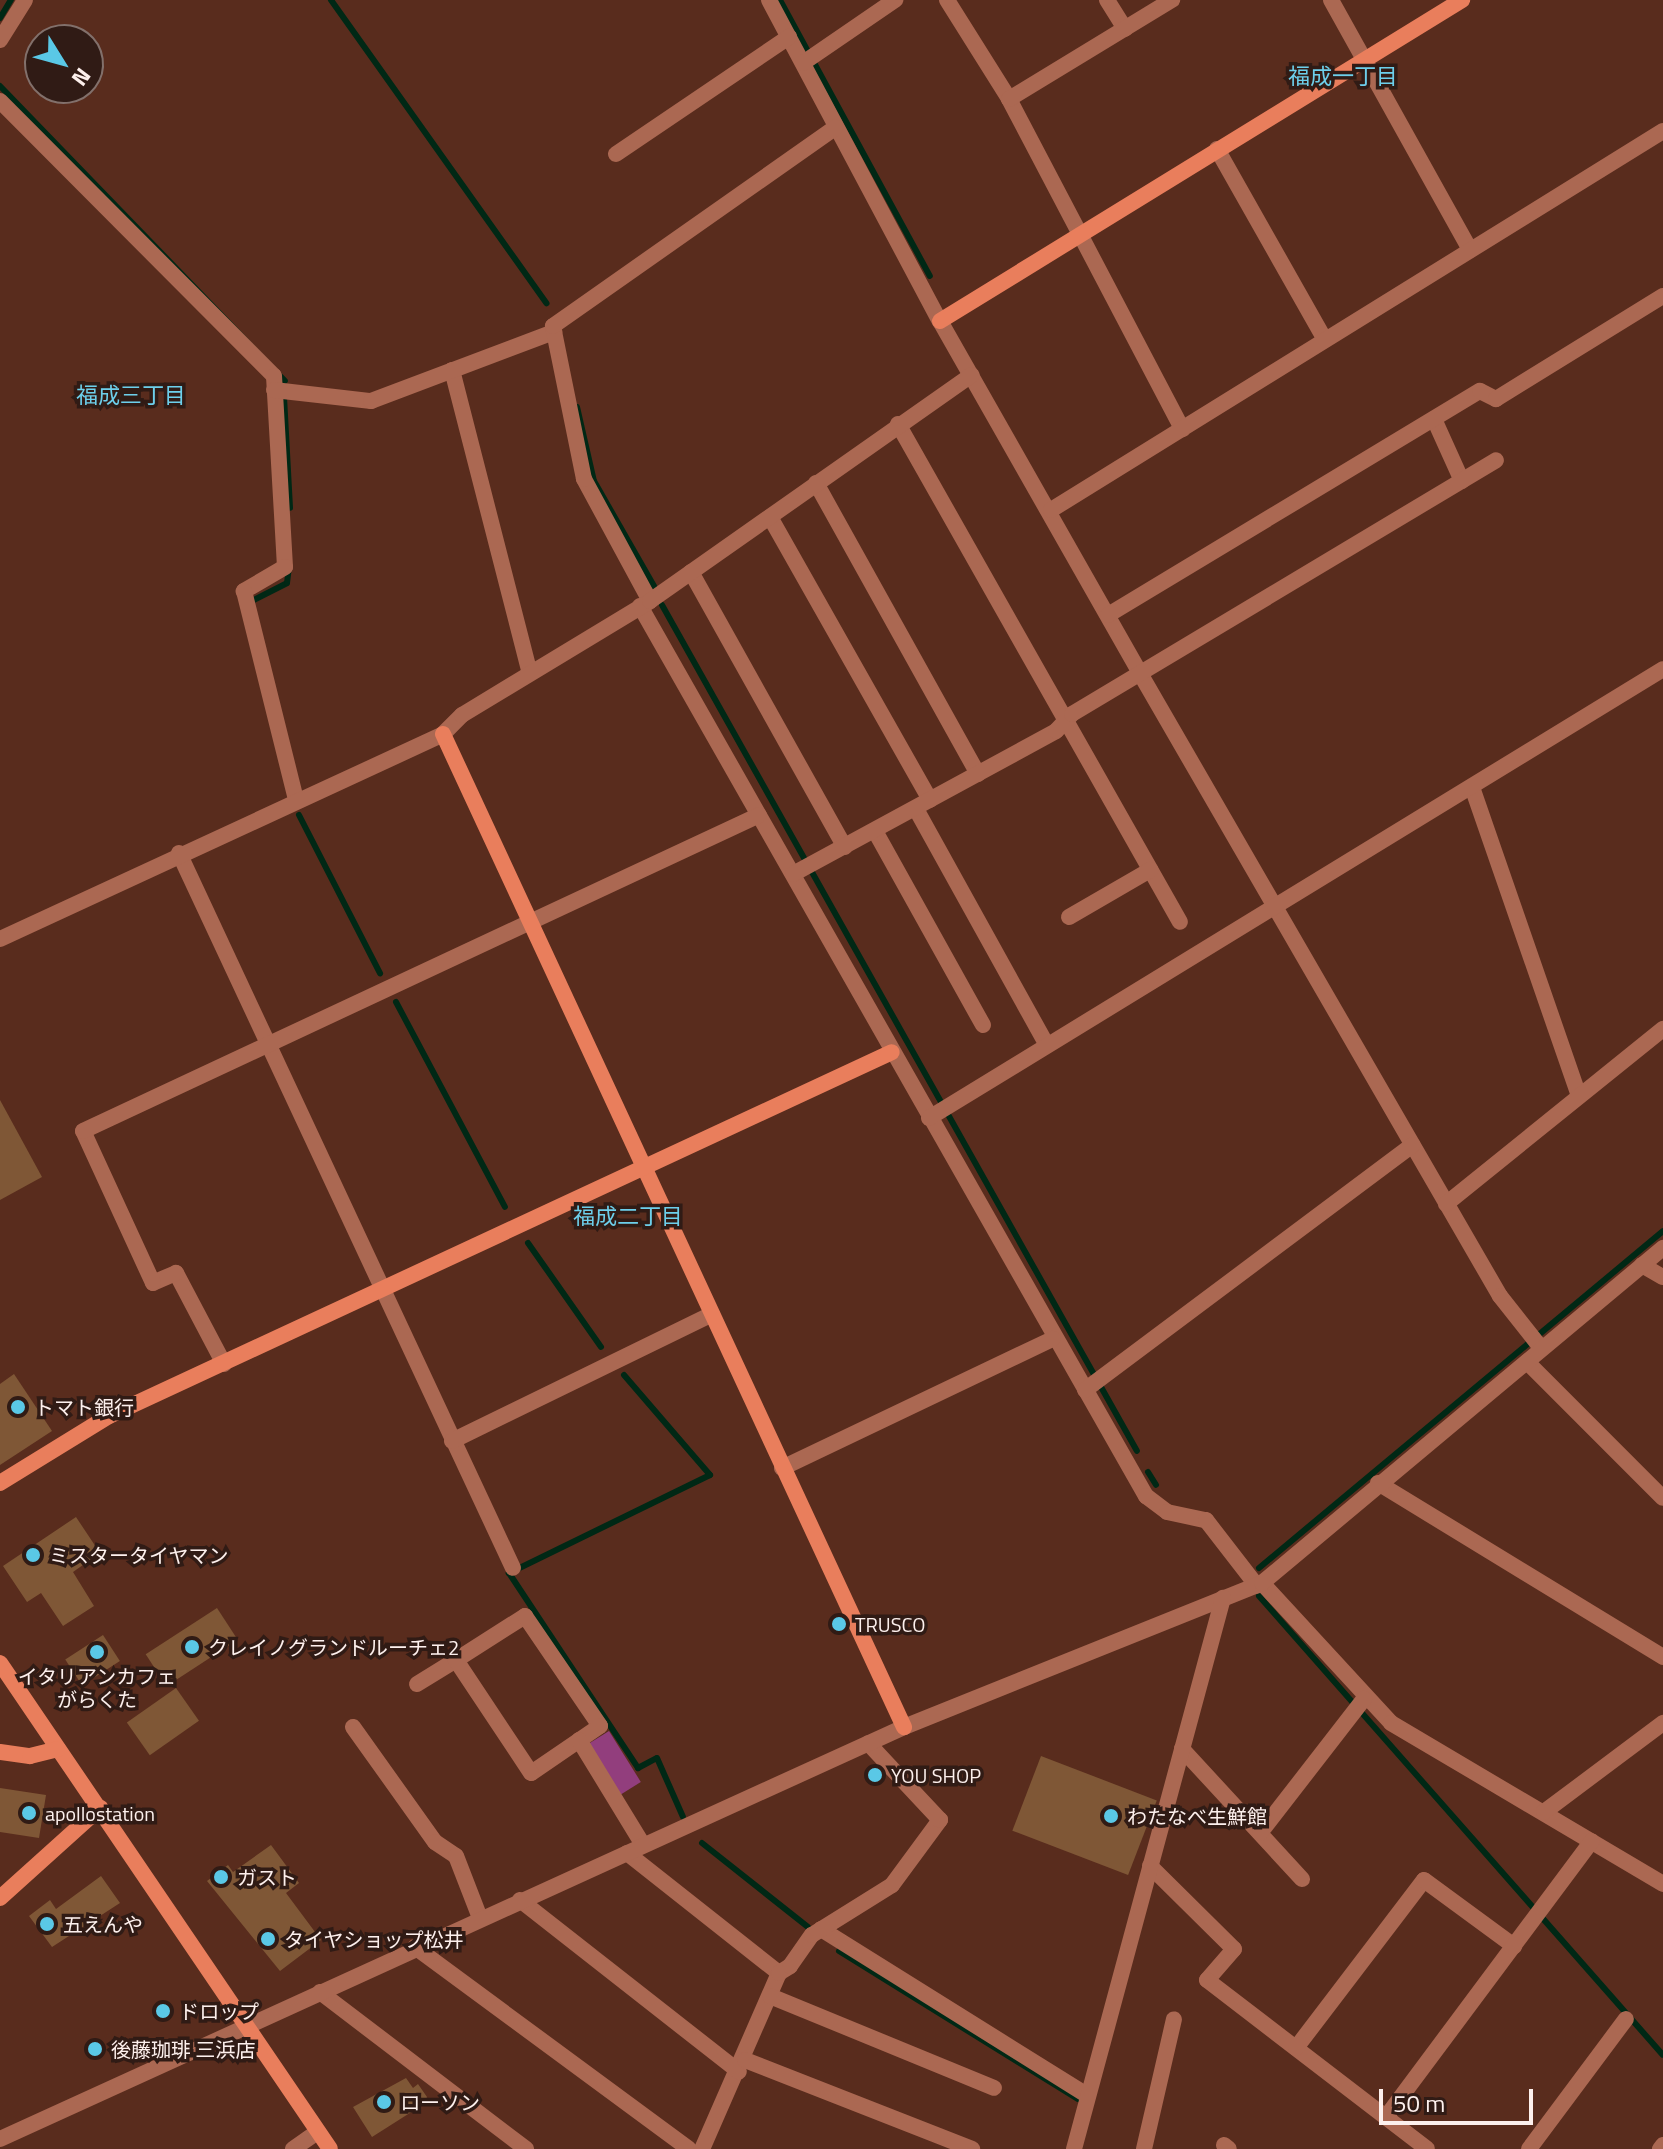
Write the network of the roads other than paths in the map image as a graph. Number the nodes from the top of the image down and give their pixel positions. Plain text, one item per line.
1 (25, 0) edge
2 (769, 0) edge
3 (895, 0) edge
4 (947, 0) edge
5 (1107, 0) edge
6 (1172, 0) edge
7 (1331, 0) edge
8 (1462, 0) edge
9 (1125, 29) junction
10 (789, 37) junction
11 (0, 40) edge
12 (809, 58) junction
13 (1363, 60) junction
14 (1009, 99) junction
15 (0, 101) edge
16 (835, 128) junction
17 (1663, 131) edge
18 (1217, 149) junction
19 (616, 154) dead end
20 (1078, 234) junction
21 (1470, 250) junction
22 (1663, 296) edge
23 (940, 321) junction
24 (554, 332) junction
25 (1325, 340) junction
26 (452, 370) junction
27 (971, 375) junction
28 (274, 390) junction
29 (1434, 419) junction
30 (898, 424) junction
31 (1182, 429) junction
32 (1496, 460) dead end
33 (1462, 481) junction
34 (816, 483) junction
35 (1051, 510) junction
36 (770, 517) junction
37 (691, 572) junction
38 (645, 604) junction
39 (1108, 615) junction
40 (1663, 669) edge
41 (530, 673) junction
42 (1141, 675) junction
43 (1065, 722) junction
44 (443, 734) junction
45 (978, 774) junction
46 (1472, 787) junction
47 (296, 800) junction
48 (923, 805) junction
49 (759, 815) junction
50 (875, 831) junction
51 (845, 847) junction
52 (179, 853) junction
53 (803, 869) junction
54 (1150, 870) junction
55 (1274, 907) junction
56 (1069, 917) dead end
57 (530, 922) junction
58 (1180, 922) dead end
59 (0, 939) edge
60 (983, 1025) dead end
61 (1663, 1029) edge
62 (266, 1044) junction
63 (1047, 1045) junction
64 (892, 1052) junction
65 (1579, 1096) junction
66 (938, 1112) junction
67 (1413, 1145) junction
68 (644, 1167) junction
69 (1446, 1204) junction
70 (1663, 1248) edge
71 (1642, 1265) junction
72 (1663, 1277) edge
73 (381, 1293) junction
74 (712, 1314) junction
75 (1053, 1339) junction
76 (1535, 1341) junction
77 (1527, 1362) junction
78 (224, 1364) junction
79 (1093, 1384) junction
80 (452, 1441) junction
81 (782, 1468) junction
82 (0, 1483) edge
83 (1378, 1483) junction
84 (1663, 1498) edge
85 (513, 1568) dead end
86 (1260, 1584) junction
87 (1223, 1598) junction
88 (1663, 1657) edge
89 (456, 1660) junction
90 (0, 1663) edge
91 (417, 1684) dead end
92 (1359, 1705) junction
93 (1663, 1723) edge
94 (353, 1727) dead end
95 (904, 1727) junction
96 (579, 1740) junction
97 (868, 1743) junction
98 (58, 1749) junction
99 (1182, 1749) junction
100 (0, 1752) edge
101 (100, 1808) junction
102 (1544, 1812) junction
103 (1260, 1833) junction
104 (1592, 1841) junction
105 (643, 1845) junction
106 (627, 1853) junction
107 (1150, 1866) junction
108 (1302, 1879) dead end
109 (1663, 1884) edge
110 (0, 1898) edge
111 (520, 1900) junction
112 (480, 1918) junction
113 (821, 1929) junction
114 (1514, 1946) junction
115 (415, 1947) junction
116 (779, 1973) junction
117 (320, 1992) junction
118 (770, 1996) junction
119 (1174, 2019) dead end
120 (1626, 2019) dead end
121 (246, 2024) junction
122 (1296, 2048) junction
123 (742, 2066) junction
124 (994, 2088) dead end
125 (1087, 2095) junction
126 (1386, 2117) junction
127 (317, 2132) junction
128 (0, 2139) edge
129 (293, 2149) edge
130 (330, 2149) edge
131 (526, 2149) edge
132 (689, 2149) edge
133 (702, 2149) edge
134 (972, 2149) edge
135 (1074, 2149) edge
136 (1144, 2149) edge
137 (1427, 2149) edge
138 (1529, 2149) edge

1 - 11 street
2 - 10 street
3 - 12 street
4 - 14 street
5 - 9 street
6 - 9 street
7 - 13 street
8 - 13 street
9 - 14 street
10 - 12 street
10 - 19 street
12 - 16 street
13 - 18 street
13 - 21 street
14 - 20 street
15 - 28 street
16 - 23 street
16 - 24 street
17 - 21 street
18 - 20 street
18 - 25 street
20 - 23 street
20 - 31 street
21 - 25 street
22 - 29 street
23 - 27 street
24 - 26 street
24 - 38 street
25 - 31 street
26 - 28 street
26 - 41 street
27 - 30 street
27 - 35 street
28 - 47 street
29 - 33 street
29 - 39 street
30 - 34 street
30 - 43 street
31 - 35 street
32 - 33 street
33 - 42 street
34 - 36 street
34 - 45 street
35 - 39 street
36 - 37 street
36 - 48 street
37 - 38 street
37 - 51 street
38 - 41 street
38 - 49 street
39 - 42 street
40 - 46 street
41 - 44 street
42 - 43 street
42 - 55 street
43 - 45 street
43 - 54 street
44 - 47 street
44 - 57 street
45 - 48 street
46 - 55 street
46 - 65 street
47 - 52 street
48 - 50 street
48 - 63 street
49 - 53 street
49 - 57 street
50 - 51 street
50 - 60 street
51 - 53 street
52 - 59 street
52 - 62 street
53 - 64 street
54 - 56 street
54 - 58 street
55 - 63 street
55 - 67 street
57 - 62 street
57 - 68 street
61 - 65 street
62 - 73 street
62 - 78 street
63 - 66 street
64 - 66 street
64 - 68 street
65 - 69 street
66 - 75 street
67 - 69 street
67 - 79 street
68 - 73 street
68 - 74 street
69 - 76 street
70 - 71 street
71 - 72 street
71 - 76 street
73 - 78 street
73 - 80 street
74 - 80 street
74 - 81 street
75 - 79 street
75 - 81 street
76 - 77 street
77 - 83 street
77 - 84 street
78 - 82 street
79 - 86 street
80 - 85 street
81 - 95 street
83 - 86 street
83 - 88 street
86 - 87 street
86 - 92 street
87 - 95 street
87 - 99 street
89 - 91 street
89 - 96 street
89 - 96 street
90 - 98 street
92 - 102 street
92 - 103 street
93 - 102 street
94 - 112 street
95 - 97 street
96 - 105 street
97 - 105 street
97 - 113 street
98 - 100 street
98 - 101 street
99 - 103 street
99 - 107 street
101 - 110 street
101 - 121 street
102 - 104 street
103 - 108 street
104 - 109 street
104 - 114 street
105 - 106 street
106 - 111 street
106 - 116 street
107 - 122 street
107 - 125 street
111 - 112 street
111 - 123 street
112 - 115 street
113 - 116 street
113 - 125 street
114 - 122 street
114 - 126 street
115 - 117 street
115 - 132 street
116 - 118 street
117 - 121 street
117 - 131 street
118 - 123 street
118 - 124 street
119 - 136 street
120 - 138 street
121 - 127 street
121 - 128 street
122 - 126 street
123 - 133 street
123 - 134 street
125 - 135 street
126 - 137 street
127 - 129 street
127 - 130 street

